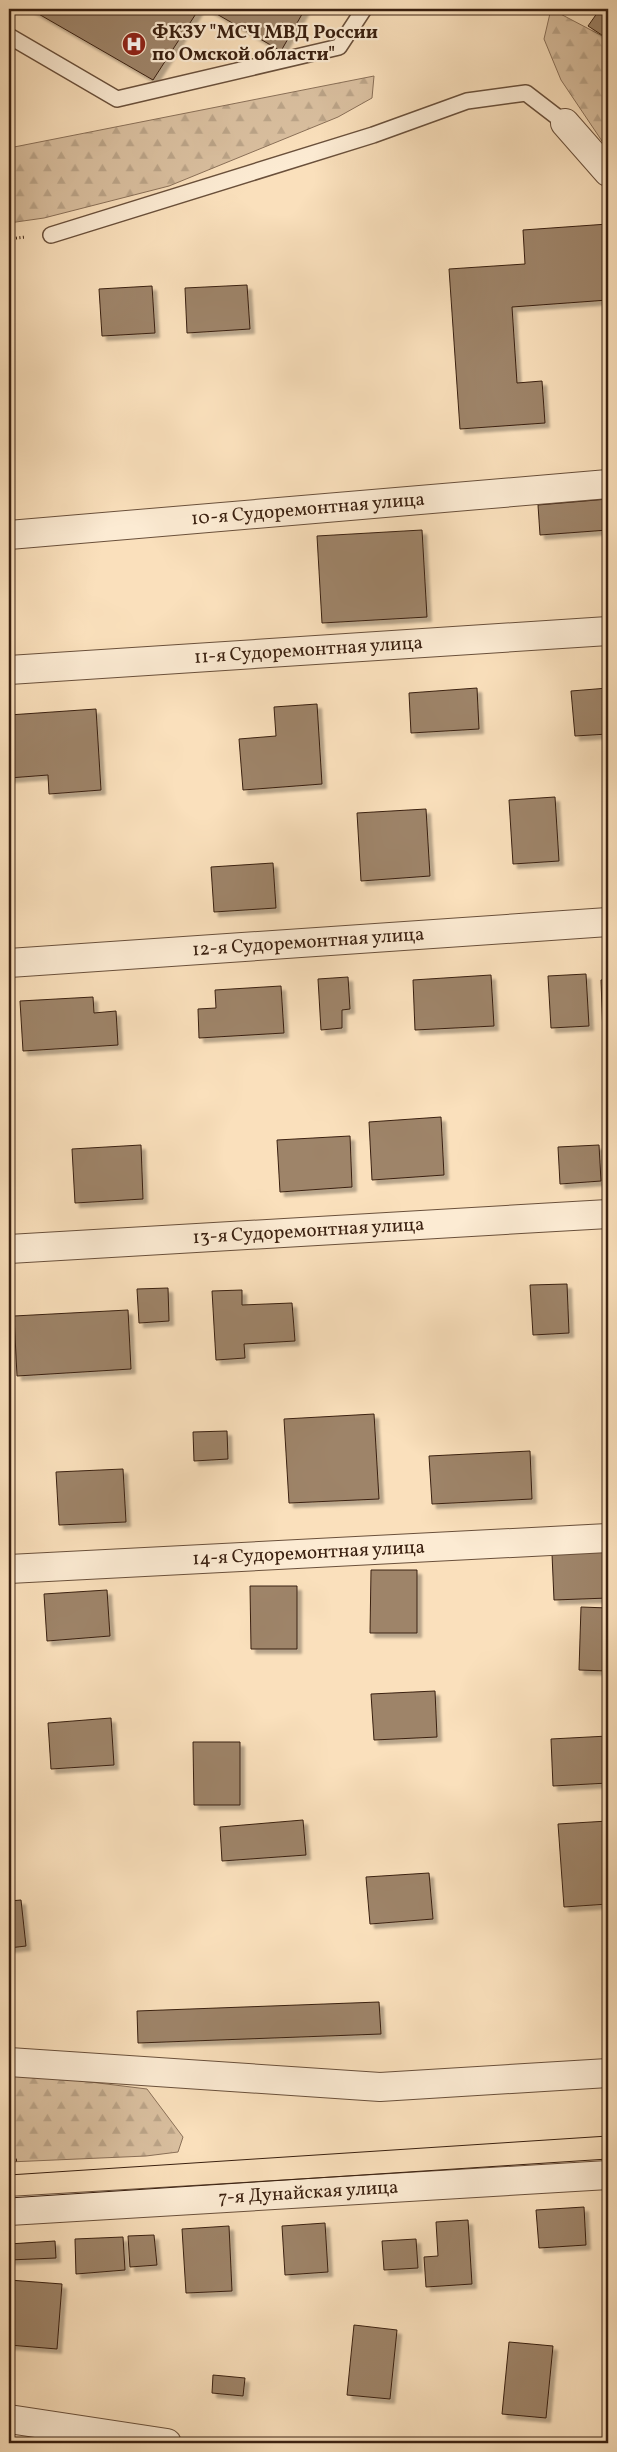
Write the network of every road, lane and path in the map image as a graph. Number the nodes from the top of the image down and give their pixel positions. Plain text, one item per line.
1 (364, 9) edge
2 (9, 36) edge
3 (565, 123) joint
4 (608, 172) edge
5 (50, 234) dead end
6 (608, 484) edge
7 (9, 535) edge
8 (608, 631) edge
9 (9, 670) edge
10 (608, 922) edge
11 (9, 963) edge
12 (608, 1214) edge
13 (9, 1249) edge
14 (608, 1538) edge
15 (9, 1569) edge
16 (9, 2062) edge
17 (608, 2073) edge
18 (9, 2160) edge
19 (17, 2160) dead end
20 (608, 2174) edge
21 (9, 2211) edge
22 (9, 2419) edge
23 (166, 2443) edge

1 - 2 lane
3 - 4 street
3 - 5 lane
6 - 7 street, 10-я Судоремонтная улица
8 - 9 street, 11-я Судоремонтная улица
10 - 11 street, 12-я Судоремонтная улица
12 - 13 street, 13-я Судоремонтная улица
14 - 15 street, 14-я Судоремонтная улица
16 - 17 street
18 - 19 path
20 - 21 street, 7-я Дунайская улица
22 - 23 street

